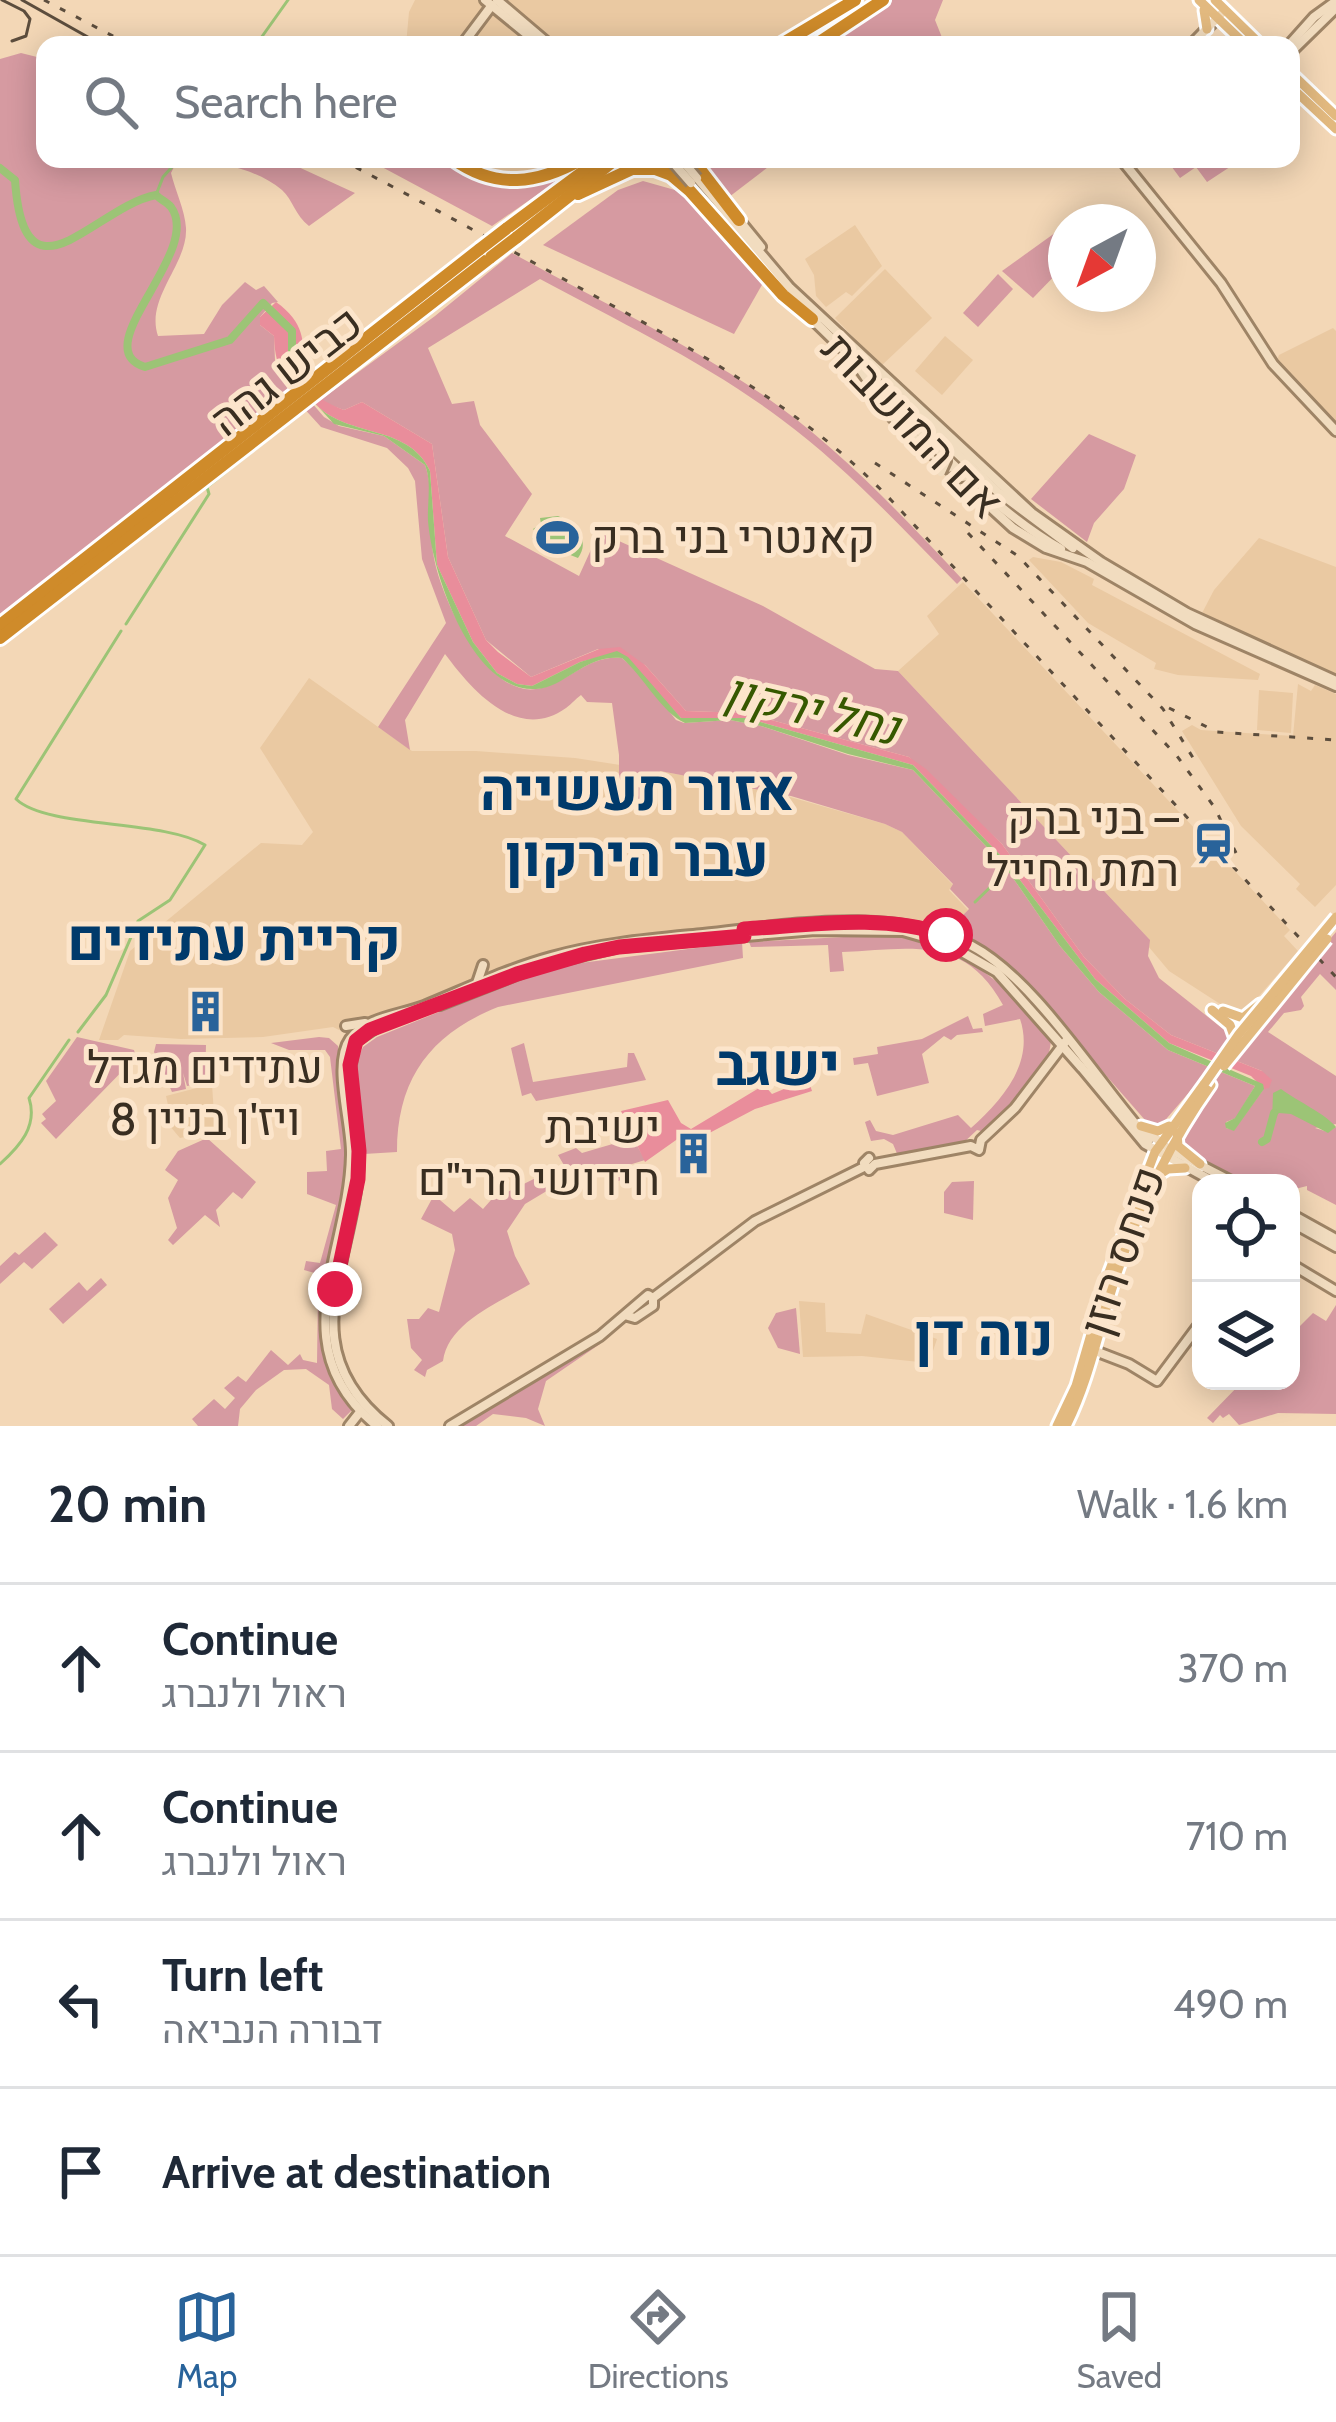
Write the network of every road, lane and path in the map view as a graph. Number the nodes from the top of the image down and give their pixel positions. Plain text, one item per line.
1 (868, 0) edge
2 (883, 0) edge
3 (1198, 0) edge
4 (1215, 0) edge
5 (497, 3) edge
6 (850, 3) edge
7 (1336, 5) edge
8 (1221, 14) junction
9 (484, 16) junction
10 (1207, 29) junction
11 (469, 36) edge
12 (530, 36) edge
13 (539, 36) edge
14 (795, 36) edge
15 (810, 36) edge
16 (829, 36) edge
17 (1200, 36) edge
18 (1239, 36) edge
19 (1249, 36) edge
20 (1300, 39) edge
21 (1300, 82) edge
22 (1300, 95) edge
23 (1336, 116) edge
24 (1336, 129) edge
25 (469, 168) edge
26 (562, 168) edge
27 (589, 168) edge
28 (605, 168) edge
29 (615, 168) edge
30 (680, 168) edge
31 (687, 168) edge
32 (699, 168) edge
33 (1128, 168) edge
34 (694, 180) junction
35 (578, 194) junction
36 (739, 220) joint
37 (528, 229) junction
38 (511, 234) junction
39 (1189, 245) junction
40 (1175, 246) dead end
41 (798, 296) junction
42 (812, 319) junction
43 (849, 345) junction
44 (854, 361) junction
45 (866, 369) junction
46 (297, 401) junction
47 (1336, 431) edge
48 (935, 445) junction
49 (968, 476) junction
50 (1073, 555) junction
51 (1101, 562) junction
52 (1179, 616) junction
53 (0, 625) edge
54 (1190, 634) dead end
55 (0, 638) edge
56 (1336, 683) edge
57 (1336, 917) edge
58 (950, 922) dead end
59 (1336, 927) edge
60 (617, 932) dead end
61 (744, 933) junction
62 (606, 944) junction
63 (968, 945) junction
64 (483, 965) dead end
65 (476, 984) junction
66 (1270, 998) junction
67 (1048, 1025) junction
68 (348, 1036) junction
69 (1235, 1039) junction
70 (1064, 1043) junction
71 (1076, 1056) junction
72 (1050, 1061) junction
73 (1082, 1068) junction
74 (1094, 1070) junction
75 (1208, 1084) junction
76 (1104, 1089) junction
77 (1142, 1126) junction
78 (1175, 1127) junction
79 (1159, 1148) junction
80 (1183, 1164) junction
81 (1200, 1164) junction
82 (1202, 1174) edge
83 (1218, 1174) edge
84 (1154, 1180) junction
85 (1300, 1223) edge
86 (1336, 1243) edge
87 (329, 1269) junction
88 (1300, 1269) edge
89 (316, 1276) dead end
90 (1336, 1291) edge
91 (1192, 1334) edge
92 (1097, 1348) junction
93 (361, 1408) junction
94 (349, 1426) edge
95 (376, 1426) edge
96 (388, 1426) edge
97 (451, 1426) edge
98 (1061, 1426) edge

1 - 15 highway
2 - 16 highway
3 - 8 main road
3 - 10 main road
4 - 8 main road
5 - 9 street
5 - 9 street
5 - 12 street
5 - 13 street
6 - 14 highway
7 - 20 street
8 - 10 street
8 - 18 main road
8 - 19 main road
9 - 11 street
10 - 17 street
21 - 23 main road
22 - 24 main road
25 - 26 highway
27 - 38 highway, כביש גהה
28 - 37 highway, כביש גהה
29 - 35 highway
30 - 34 street, אם המושבות, bridge
31 - 34 street, אם המושבות, bridge
32 - 36 highway
33 - 39 street
34 - 41 street, אם המושבות
34 - 42 street, אם המושבות
35 - 37 highway
35 - 42 highway
36 - 41 street
37 - 38 highway, כביש גהה
38 - 46 highway, כביש גהה, bridge
39 - 40 street
39 - 47 street
41 - 43 street, אם המושבות
42 - 44 street, אם המושבות
43 - 45 street
43 - 51 street, אם המושבות
44 - 45 street
44 - 50 street, אם המושבות
45 - 48 street
45 - 51 street
46 - 53 highway, כביש גהה
46 - 55 highway, כביש גהה
48 - 49 street, bridge
48 - 49 street, bridge
49 - 50 street
50 - 52 street, אם המושבות
51 - 56 street, אם המושבות
52 - 54 street
52 - 56 street, אם המושבות
57 - 66 main road, bridge
58 - 63 street
59 - 75 main road, bridge
60 - 62 street
61 - 62 street
61 - 63 street
61 - 67 street
61 - 68 street
62 - 65 street
63 - 70 street
64 - 65 street
65 - 68 street
66 - 69 main road, bridge
66 - 69 main road, bridge
67 - 70 street
67 - 72 street
68 - 87 street
68 - 93 street
69 - 75 main road, bridge
70 - 71 street
70 - 72 street
70 - 74 street
71 - 72 street
71 - 73 street
71 - 74 street
71 - 76 street
72 - 97 street
73 - 76 street
73 - 79 street
74 - 77 street
75 - 78 main road
76 - 79 street
77 - 78 main road
77 - 79 street
78 - 79 main road
78 - 81 main road
79 - 80 street
79 - 81 street
79 - 84 main road, פנחס רוזן
79 - 92 main road, פנחס רוזן
80 - 82 street
80 - 84 main road
81 - 83 street
84 - 92 main road, פנחס רוזן
85 - 86 street
87 - 89 street
87 - 93 street
88 - 90 street
91 - 92 street
92 - 98 main road, פנחס רוזן
93 - 94 street
93 - 95 street
93 - 96 street

